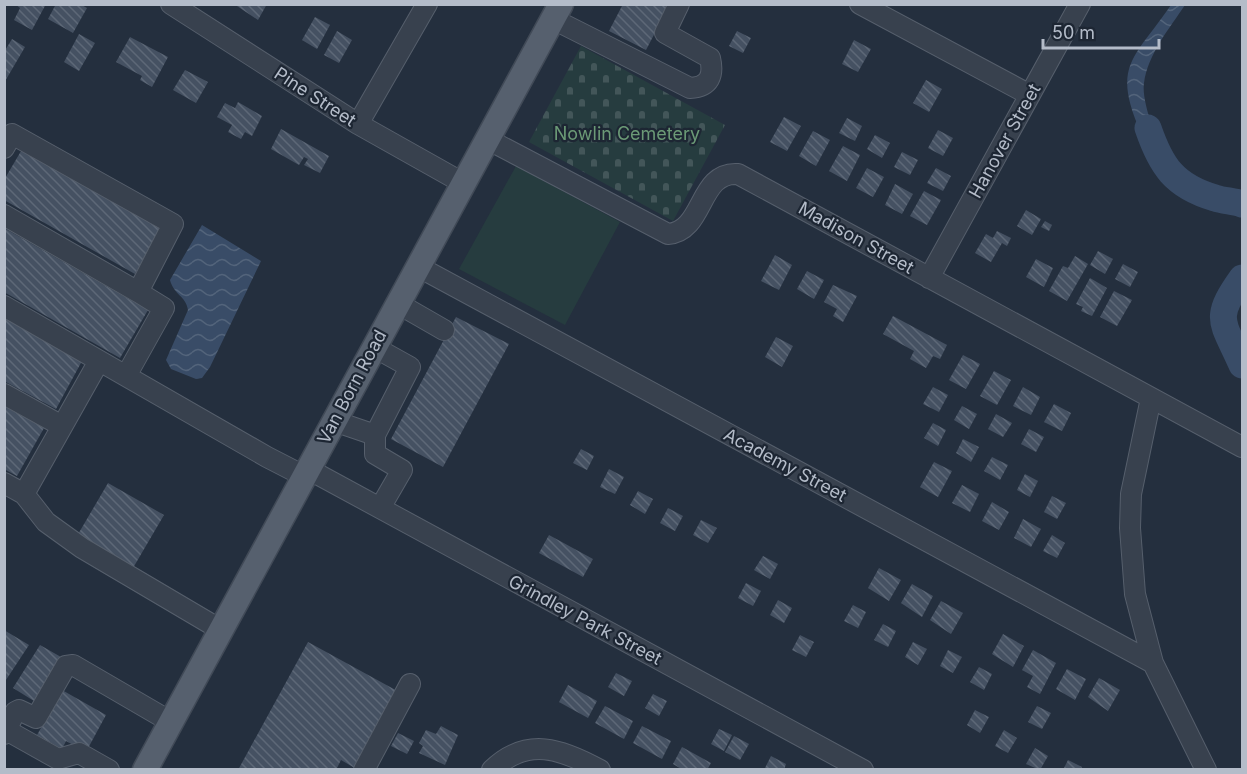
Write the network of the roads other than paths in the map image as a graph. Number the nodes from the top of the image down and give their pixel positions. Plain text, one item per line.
1 (171, 4) edge
2 (427, 4) edge
3 (679, 4) edge
4 (860, 4) edge
5 (1080, 4) edge
6 (557, 9) edge
7 (1030, 96) junction
8 (358, 124) junction
9 (7, 137) edge
10 (487, 139) junction
11 (463, 183) junction
12 (4, 215) edge
13 (417, 266) junction
14 (929, 278) junction
15 (138, 292) junction
16 (397, 303) junction
17 (4, 306) edge
18 (444, 330) dead end
19 (374, 347) junction
20 (99, 361) junction
21 (126, 376) junction
22 (4, 394) edge
23 (1151, 398) junction
24 (334, 421) junction
25 (62, 426) junction
26 (375, 435) junction
27 (1234, 443) edge
28 (306, 472) junction
29 (4, 483) edge
30 (24, 494) junction
31 (380, 508) junction
32 (221, 630) junction
33 (1154, 663) junction
34 (410, 684) dead end
35 (171, 722) junction
36 (5, 733) edge
37 (109, 770) edge
38 (145, 770) edge
39 (364, 770) edge
40 (492, 770) edge
41 (600, 770) edge
42 (863, 770) edge
43 (1206, 770) edge

1 - 8 street, Pine Street
2 - 8 street
3 - 6 street
4 - 7 street
5 - 7 street, Hanover Street
6 - 10 main road, Van Born Road
7 - 14 street, Hanover Street
8 - 11 street, Pine Street
9 - 15 street
10 - 11 main road, Van Born Road
10 - 14 street, Madison Street
11 - 13 main road, Van Born Road
12 - 15 street
13 - 16 main road, Van Born Road
13 - 33 street, Academy Street
14 - 23 street, Madison Street
15 - 21 street
16 - 18 street
16 - 19 main road, Van Born Road
17 - 20 street, Grindley Park Street
19 - 24 main road, Van Born Road
19 - 26 street
20 - 21 street, Grindley Park Street
20 - 25 street
21 - 28 street, Grindley Park Street
22 - 25 street
23 - 27 street, Madison Street
23 - 33 street
24 - 26 street
24 - 28 main road, Van Born Road
25 - 30 street
26 - 31 street
28 - 31 street, Grindley Park Street
28 - 32 main road, Van Born Road
29 - 30 street
30 - 32 street
31 - 42 street, Grindley Park Street
32 - 35 main road, Van Born Road
33 - 43 street
34 - 39 street
35 - 36 street
35 - 38 main road, Van Born Road
36 - 37 street
40 - 41 street

